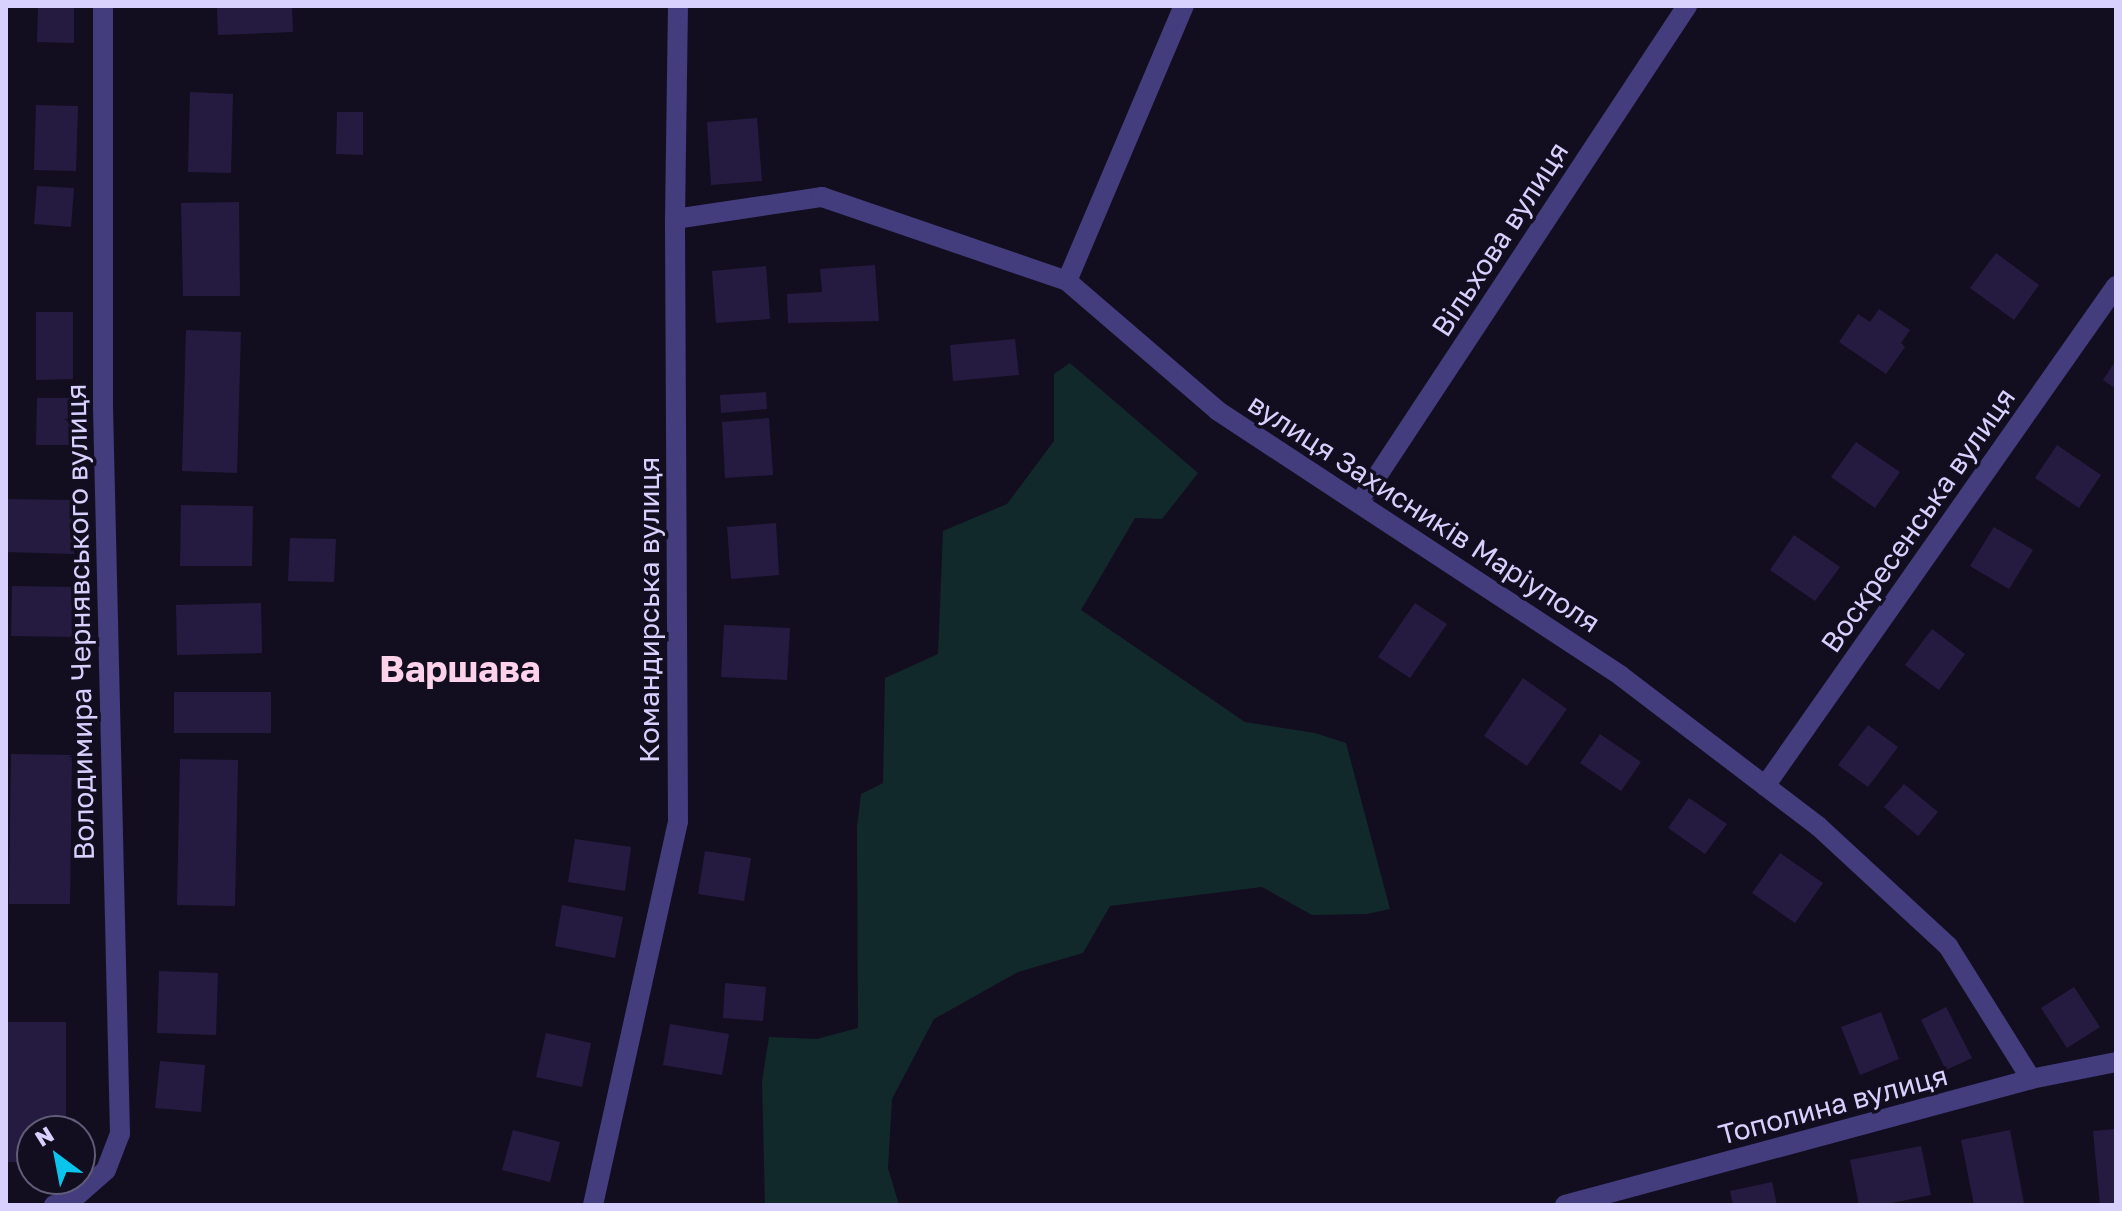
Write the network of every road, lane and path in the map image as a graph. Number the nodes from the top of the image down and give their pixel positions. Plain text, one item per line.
1 (103, 6) edge
2 (678, 6) edge
3 (1184, 6) edge
4 (1687, 6) edge
5 (675, 219) junction
6 (1067, 281) junction
7 (2116, 286) edge
8 (1360, 502) junction
9 (1765, 786) junction
10 (2116, 1062) edge
11 (2031, 1079) junction
12 (1617, 1200) edge
13 (54, 1205) edge
14 (593, 1205) edge
15 (1565, 1205) edge

1 - 13 street, Володимира Чернявського вулиця
2 - 5 street, Командирська вулиця
3 - 6 street
4 - 8 street, Вільхова вулиця
5 - 6 street, вулиця Захисників Маріуполя
5 - 14 street, Командирська вулиця
6 - 8 street, вулиця Захисників Маріуполя
7 - 9 street, Воскресенська вулиця
8 - 9 street, вулиця Захисників Маріуполя
9 - 11 street, вулиця Захисників Маріуполя
10 - 11 street, Тополина вулиця
11 - 12 street, Тополина вулиця
12 - 15 street, Тополина вулиця

